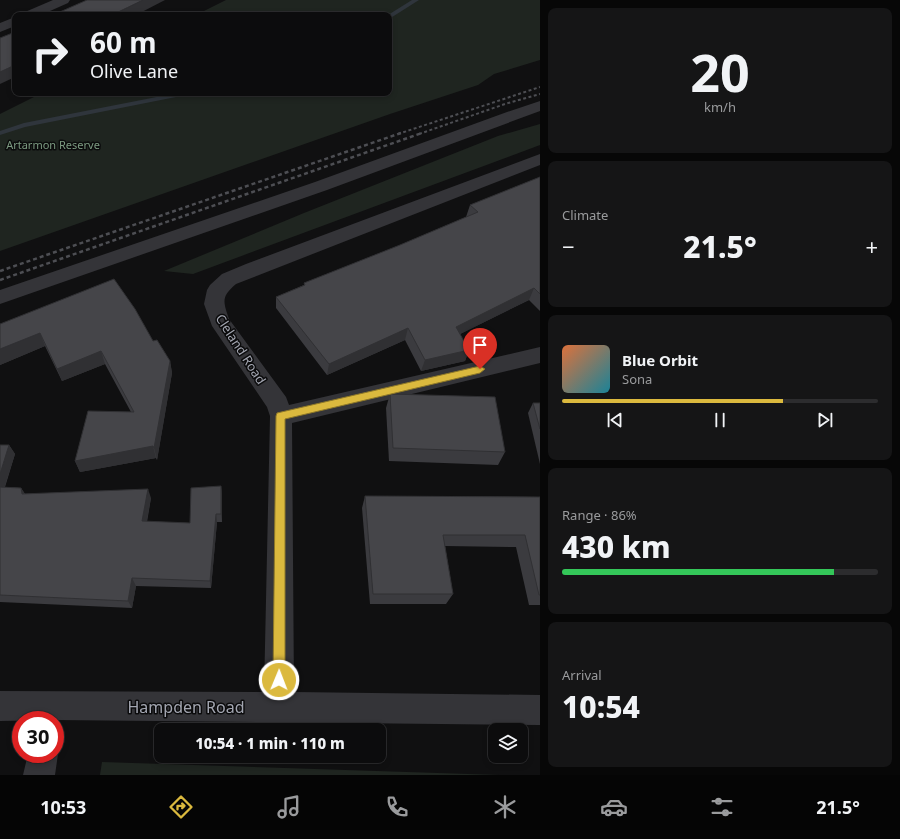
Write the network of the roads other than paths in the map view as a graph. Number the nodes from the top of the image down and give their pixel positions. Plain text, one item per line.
1 (64, 0) edge
2 (37, 12) edge
3 (12, 22) edge
4 (0, 28) edge
5 (540, 106) edge
6 (540, 158) edge
7 (0, 297) edge
8 (540, 356) edge
9 (281, 416) junction
10 (0, 706) edge
11 (279, 707) junction
12 (540, 710) edge
13 (31, 711) edge
14 (64, 714) edge
15 (40, 763) edge
16 (38, 775) edge

1 - 2 street
3 - 4 street
5 - 7 street
6 - 9 street, Cleland Road
8 - 9 street
9 - 11 street, Cleland Road
10 - 13 street, Hampden Road
11 - 12 street, Hampden Road
11 - 14 street, Hampden Road
15 - 16 street

